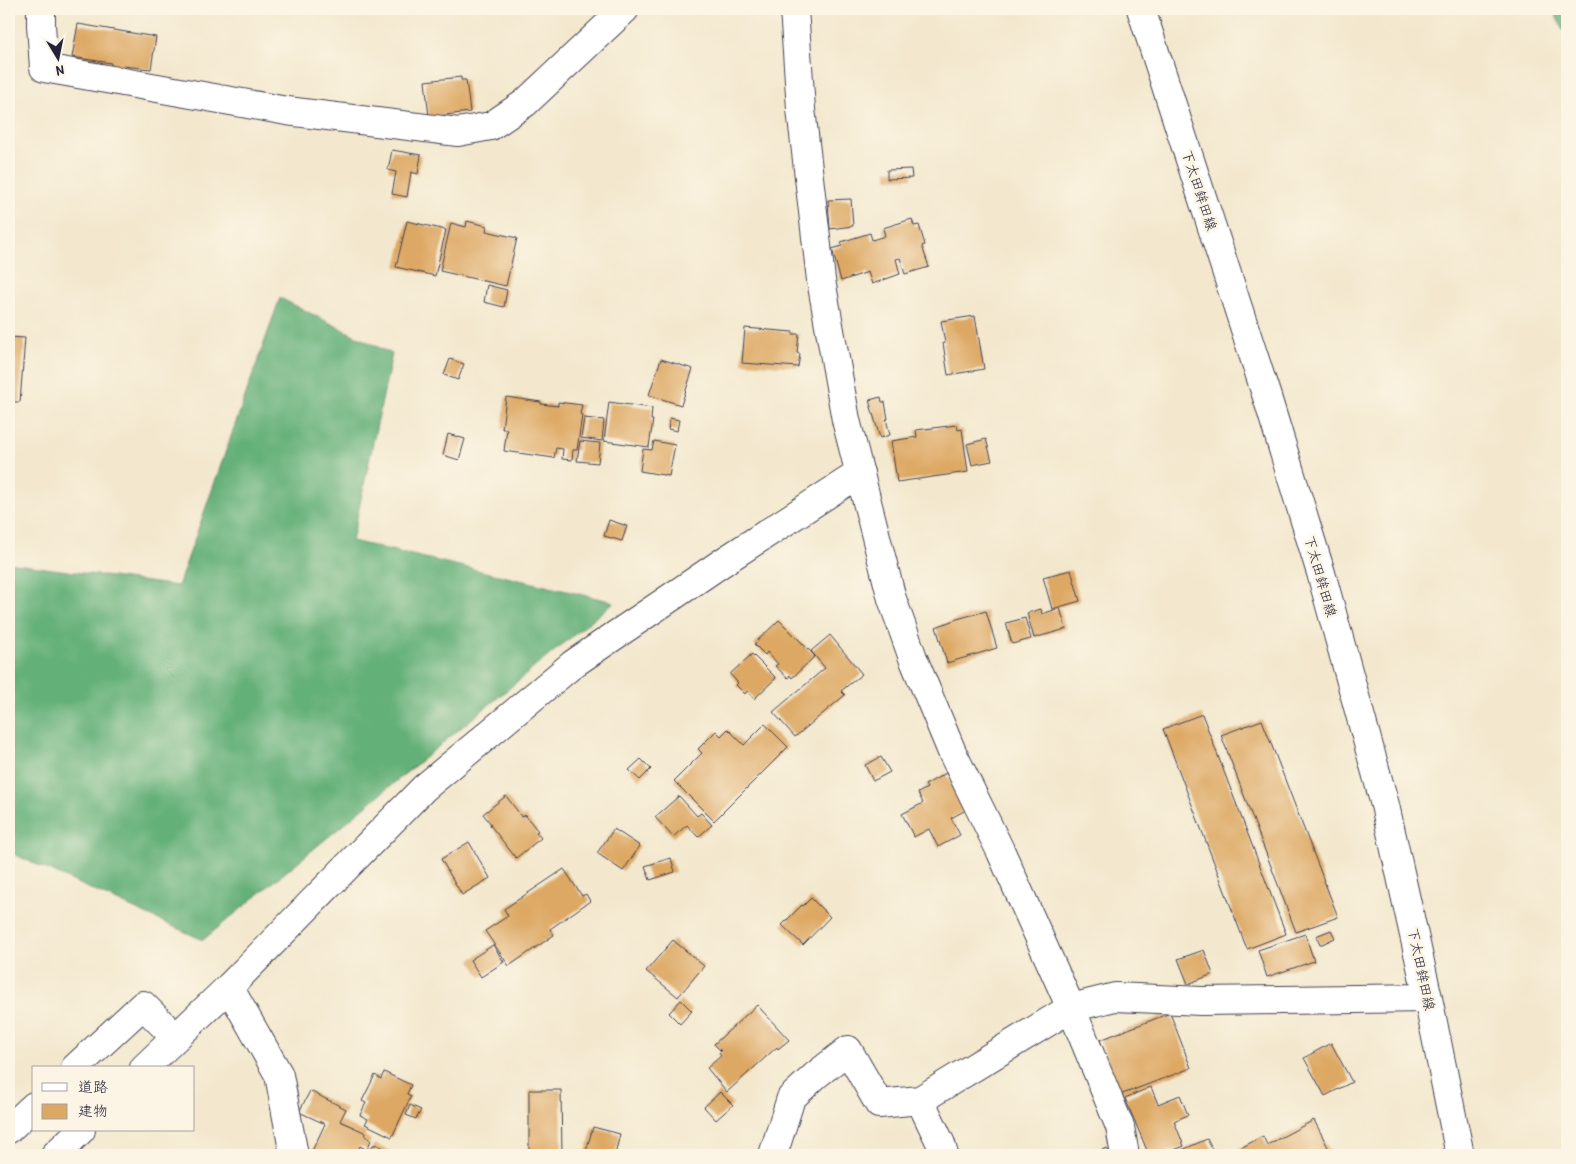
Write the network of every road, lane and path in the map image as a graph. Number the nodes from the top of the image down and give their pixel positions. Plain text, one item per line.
1 (42, 9) edge
2 (624, 9) edge
3 (794, 9) edge
4 (1141, 9) edge
5 (860, 473) junction
6 (229, 986) junction
7 (1428, 998) junction
8 (1071, 1008) junction
9 (176, 1037) junction
10 (77, 1066) edge
11 (146, 1066) edge
12 (920, 1100) junction
13 (32, 1108) edge
14 (9, 1129) edge
15 (79, 1132) edge
16 (55, 1155) edge
17 (294, 1155) edge
18 (773, 1155) edge
19 (944, 1155) edge
20 (1125, 1155) edge
21 (1460, 1155) edge

1 - 2 street
3 - 5 street
4 - 7 street, 下太田鉾田線
5 - 6 street
5 - 8 street
6 - 9 street
6 - 17 street
7 - 8 street
7 - 21 street, 下太田鉾田線
8 - 12 street
8 - 20 street
9 - 10 street
9 - 11 street
12 - 18 street
12 - 19 street
13 - 14 street
15 - 16 street

